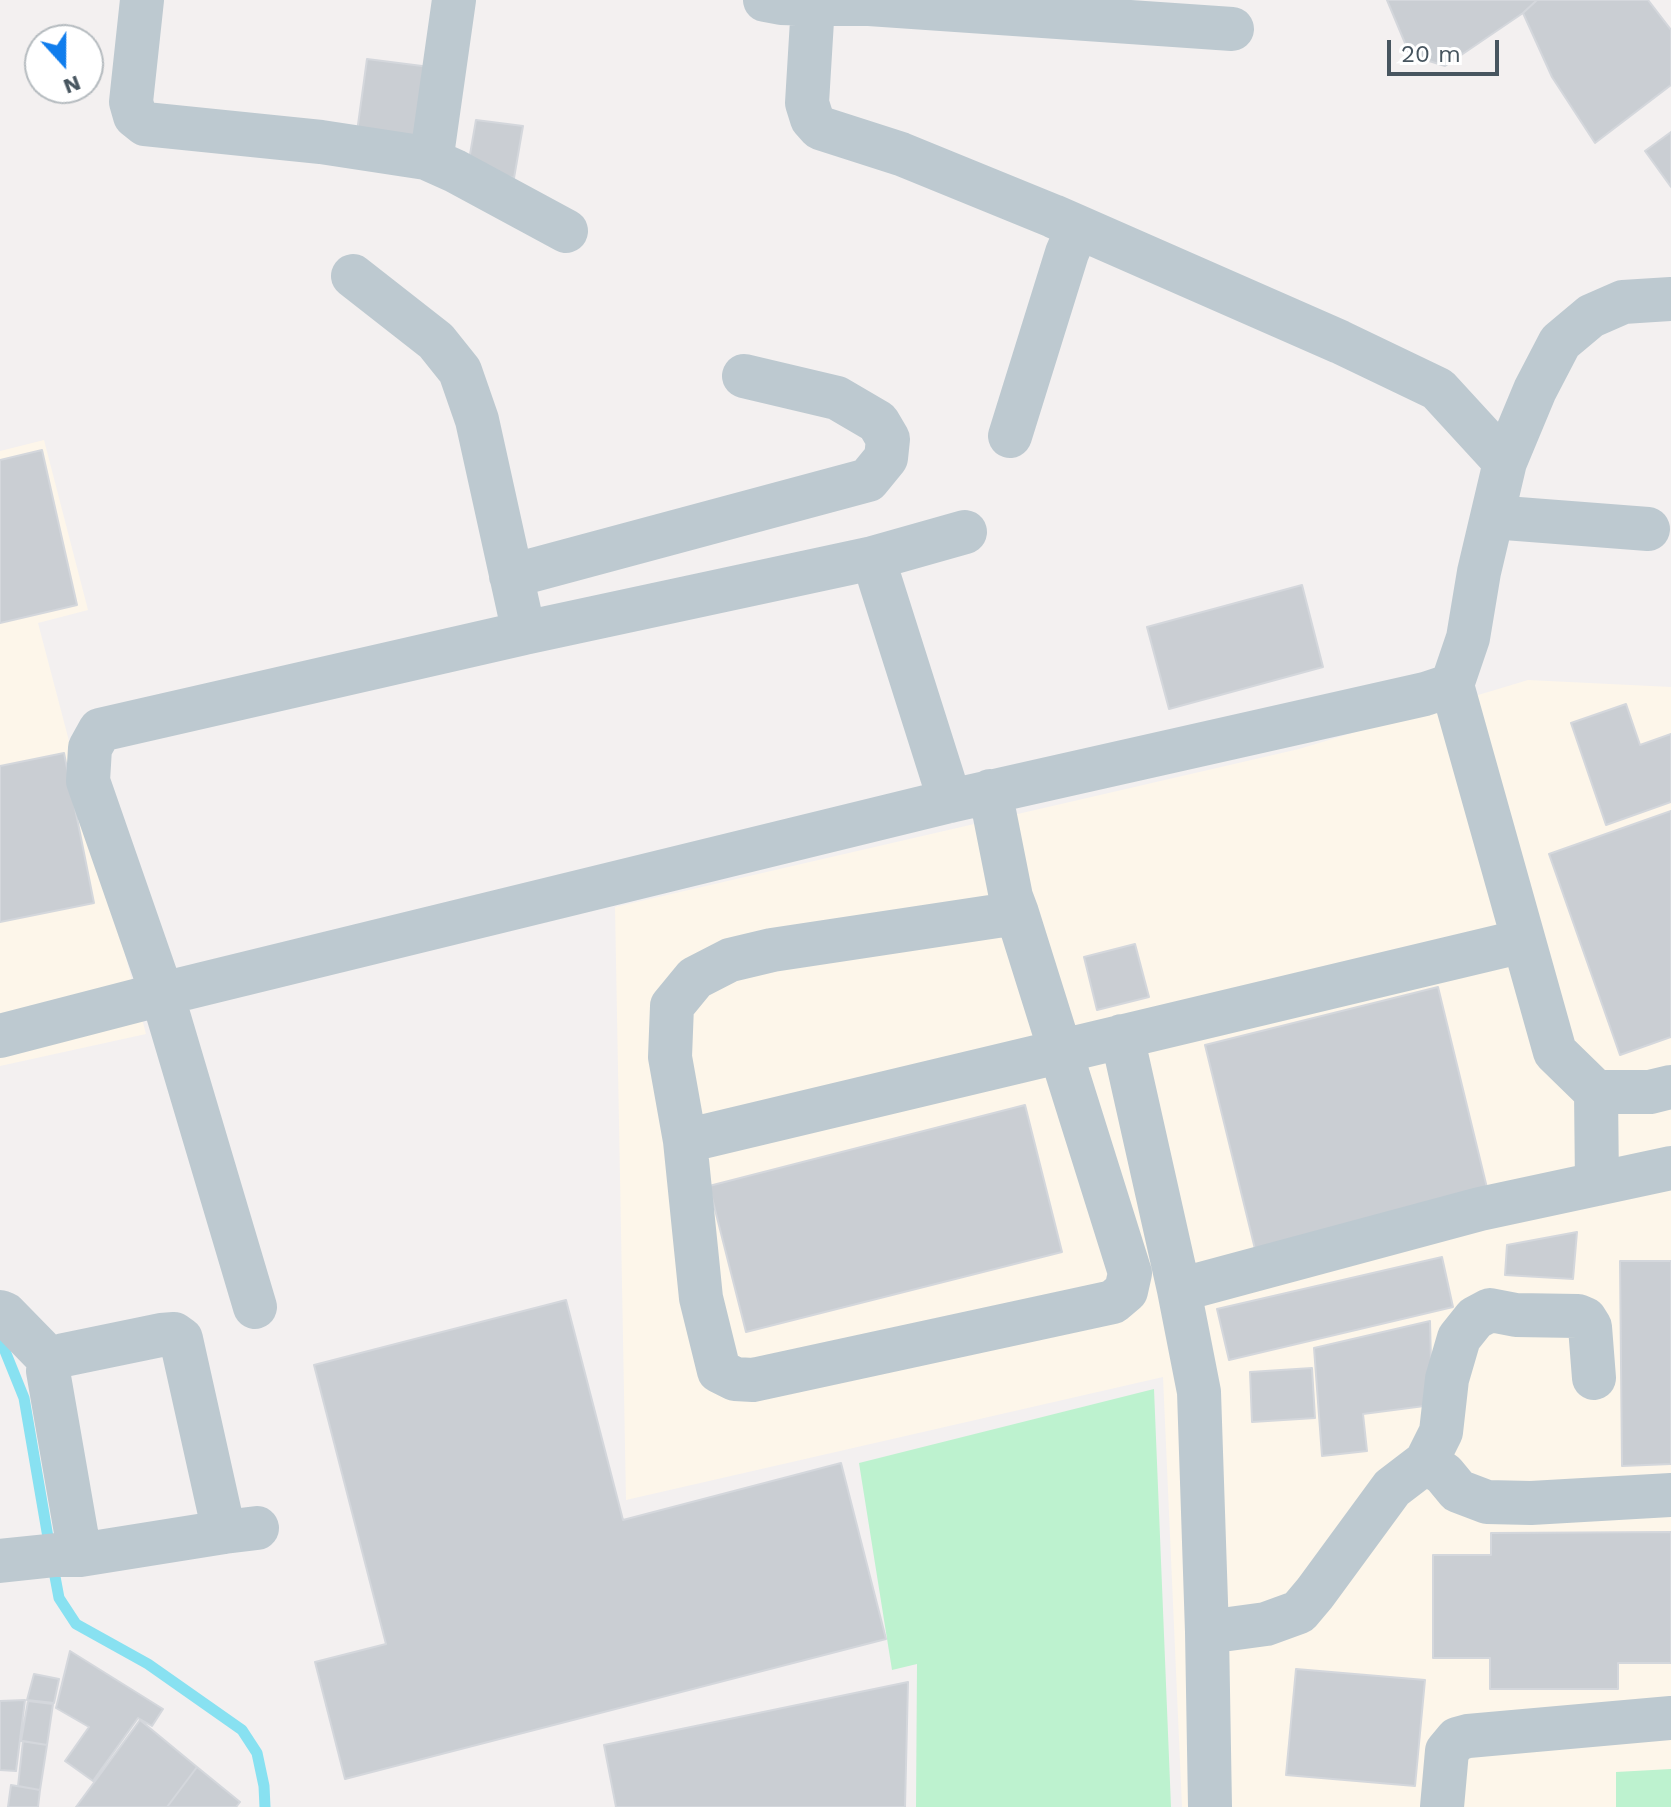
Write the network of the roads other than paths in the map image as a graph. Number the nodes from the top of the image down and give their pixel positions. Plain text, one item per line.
1 (142, 0) edge
2 (454, 0) edge
3 (765, 0) edge
4 (814, 2) edge
5 (1232, 29) dead end
6 (426, 158) junction
7 (1078, 227) junction
8 (566, 231) dead end
9 (353, 276) dead end
10 (1671, 299) edge
11 (744, 376) dead end
12 (1010, 436) dead end
13 (1505, 462) junction
14 (1492, 517) junction
15 (1648, 529) dead end
16 (965, 532) dead end
17 (873, 558) junction
18 (511, 576) junction
19 (524, 633) junction
20 (1452, 685) junction
21 (970, 796) junction
22 (1017, 913) junction
23 (1523, 941) junction
24 (162, 994) junction
25 (0, 1036) edge
26 (1122, 1036) junction
27 (1061, 1052) junction
28 (1671, 1087) edge
29 (1596, 1092) junction
30 (685, 1141) junction
31 (1671, 1168) edge
32 (1597, 1184) junction
33 (1179, 1290) junction
34 (255, 1307) dead end
35 (0, 1312) edge
36 (50, 1360) junction
37 (1594, 1378) dead end
38 (1426, 1462) junction
39 (1671, 1495) edge
40 (38, 1558) edge
41 (1207, 1632) junction
42 (1671, 1718) edge
43 (1210, 1807) edge
44 (1442, 1807) edge

1 - 6 street
2 - 6 street
3 - 4 street
4 - 5 street
4 - 7 street
6 - 8 street
7 - 12 street
7 - 13 street
9 - 18 street
10 - 13 street
11 - 18 street
13 - 14 street
14 - 15 street
14 - 20 street
16 - 17 street
17 - 19 street
17 - 21 street
18 - 19 street
19 - 24 street
20 - 21 street
20 - 23 street
21 - 22 street
21 - 24 street
22 - 27 street
22 - 30 street
23 - 26 street
23 - 29 street
24 - 25 street
24 - 34 street
26 - 27 street
26 - 33 street
27 - 30 street
27 - 30 street
28 - 29 street
29 - 32 street
31 - 32 street
32 - 33 street
33 - 41 street
35 - 36 street
36 - 40 street
36 - 40 street
37 - 38 street
38 - 39 street
38 - 41 street
41 - 43 street
42 - 44 street

